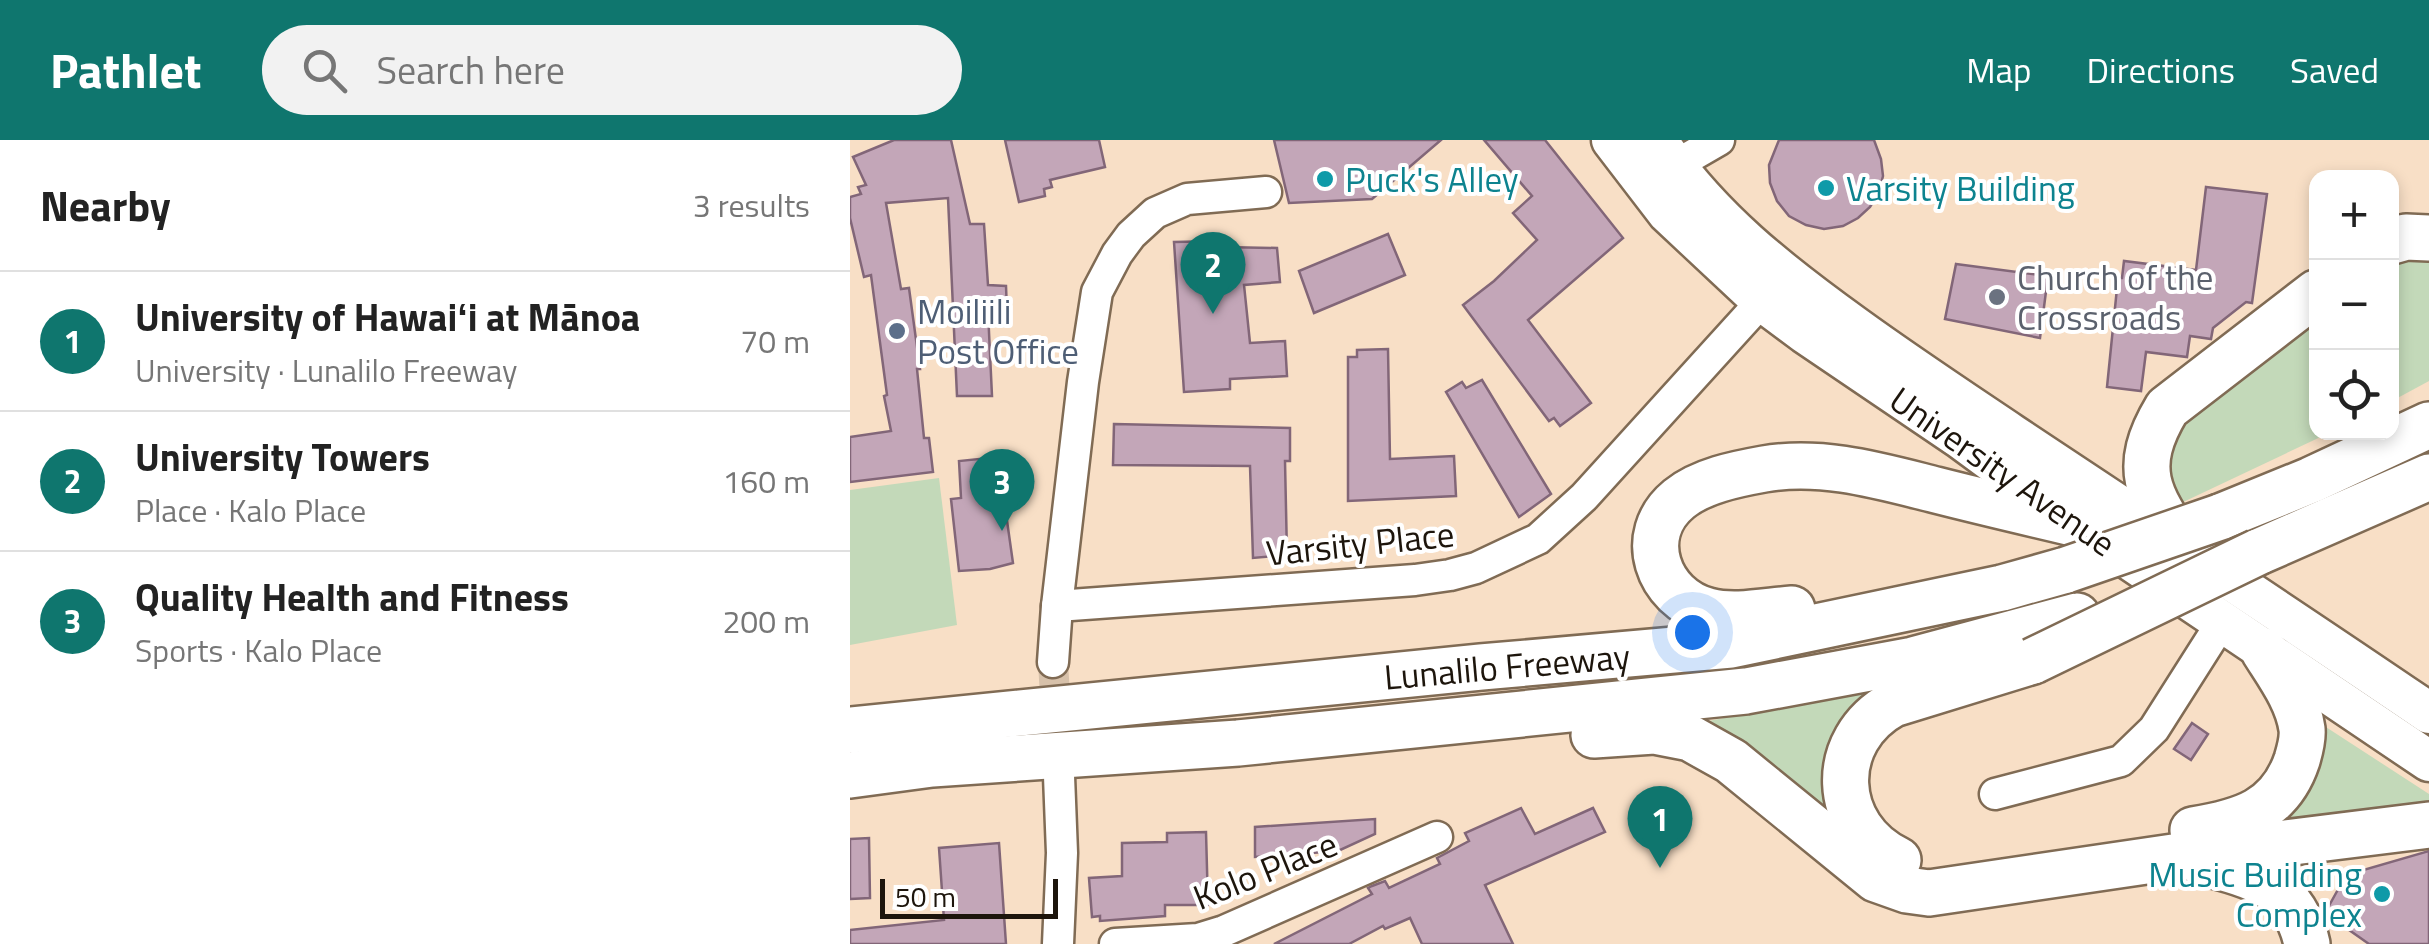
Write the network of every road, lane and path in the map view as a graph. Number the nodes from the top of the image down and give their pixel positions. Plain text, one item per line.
1 (1612, 140) edge
2 (1718, 140) edge
3 (1666, 153) edge
4 (1266, 192) dead end
5 (2399, 238) edge
6 (2429, 238) edge
7 (1775, 289) junction
8 (2309, 297) edge
9 (2429, 394) edge
10 (2399, 411) edge
11 (2429, 425) edge
12 (2341, 440) edge
13 (2429, 477) edge
14 (2212, 511) junction
15 (2076, 524) junction
16 (2168, 544) junction
17 (2258, 552) junction
18 (2002, 588) junction
19 (1057, 606) junction
20 (2222, 622) junction
21 (2264, 651) junction
22 (1053, 662) tunnel mouth
23 (2429, 713) edge
24 (1408, 726) junction
25 (850, 730) edge
26 (2429, 761) edge
27 (932, 764) junction
28 (850, 776) edge
29 (1059, 776) dead end
30 (850, 786) edge
31 (1995, 794) dead end
32 (2429, 824) edge
33 (1437, 838) dead end
34 (2180, 856) junction
35 (1058, 944) edge
36 (1115, 944) edge
37 (2306, 944) edge

1 - 7 main road, University Avenue
2 - 3 street
3 - 7 main road, University Avenue
4 - 19 street
5 - 6 highway
7 - 15 main road, University Avenue
7 - 16 main road, University Avenue
7 - 19 street, Varsity Place
8 - 16 highway
9 - 10 highway
11 - 14 highway, Lunalilo Freeway
12 - 14 highway
13 - 17 highway, Lunalilo Freeway
14 - 16 highway, Lunalilo Freeway, bridge
15 - 18 highway
15 - 20 main road, University Avenue
16 - 18 highway, Lunalilo Freeway, bridge
16 - 23 main road, University Avenue
17 - 21 highway, bridge
17 - 24 highway, Lunalilo Freeway, bridge
18 - 25 highway, Lunalilo Freeway
19 - 22 street
20 - 21 main road, University Avenue
20 - 31 street
21 - 26 main road, University Avenue
24 - 27 highway, Lunalilo Freeway
24 - 34 highway
27 - 28 highway, Lunalilo Freeway
27 - 30 highway
29 - 35 street
32 - 34 highway
33 - 36 street, Kolo Place
34 - 37 highway

